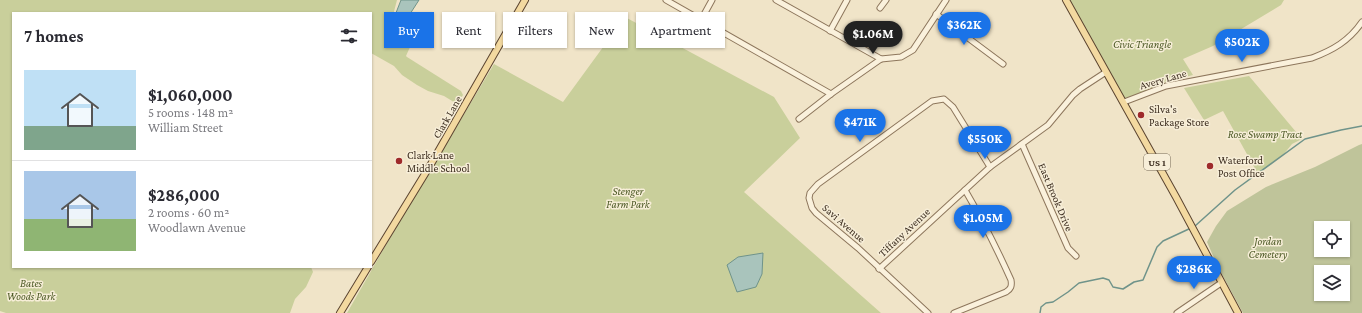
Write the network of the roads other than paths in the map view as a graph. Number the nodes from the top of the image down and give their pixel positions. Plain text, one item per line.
1 (525, 0) edge
2 (666, 0) edge
3 (712, 0) edge
4 (776, 0) edge
5 (847, 0) edge
6 (886, 0) edge
7 (945, 0) edge
8 (1066, 0) edge
9 (880, 8) dead end
10 (687, 12) edge
11 (705, 12) edge
12 (936, 14) junction
13 (1362, 22) edge
14 (830, 31) junction
15 (725, 34) edge
16 (881, 59) junction
17 (1003, 64) dead end
18 (1106, 72) junction
19 (831, 94) junction
20 (1124, 102) junction
21 (799, 119) dead end
22 (1022, 144) junction
23 (990, 167) junction
24 (965, 190) junction
25 (1076, 256) dead end
26 (372, 260) edge
27 (367, 268) edge
28 (879, 269) junction
29 (1221, 283) junction
30 (340, 313) edge
31 (928, 313) edge
32 (954, 313) edge
33 (1177, 313) edge
34 (1238, 313) edge

1 - 26 main road, Clark Lane
2 - 10 street
3 - 11 street
4 - 14 street
5 - 14 street
6 - 9 street
7 - 12 street
8 - 18 main road, US 1
12 - 16 street
12 - 17 street
13 - 20 street, Avery Lane
14 - 16 street
15 - 19 street
16 - 19 street
18 - 20 main road, US 1
18 - 22 street, Tiffany Avenue
19 - 21 street
20 - 29 main road, US 1
22 - 23 street, Tiffany Avenue
22 - 25 street, East Brook Drive
23 - 24 street, Tiffany Avenue
23 - 28 street, Savi Avenue
24 - 28 street, Tiffany Avenue
24 - 32 street
27 - 30 main road
28 - 31 street
29 - 33 street
29 - 34 main road, US 1

